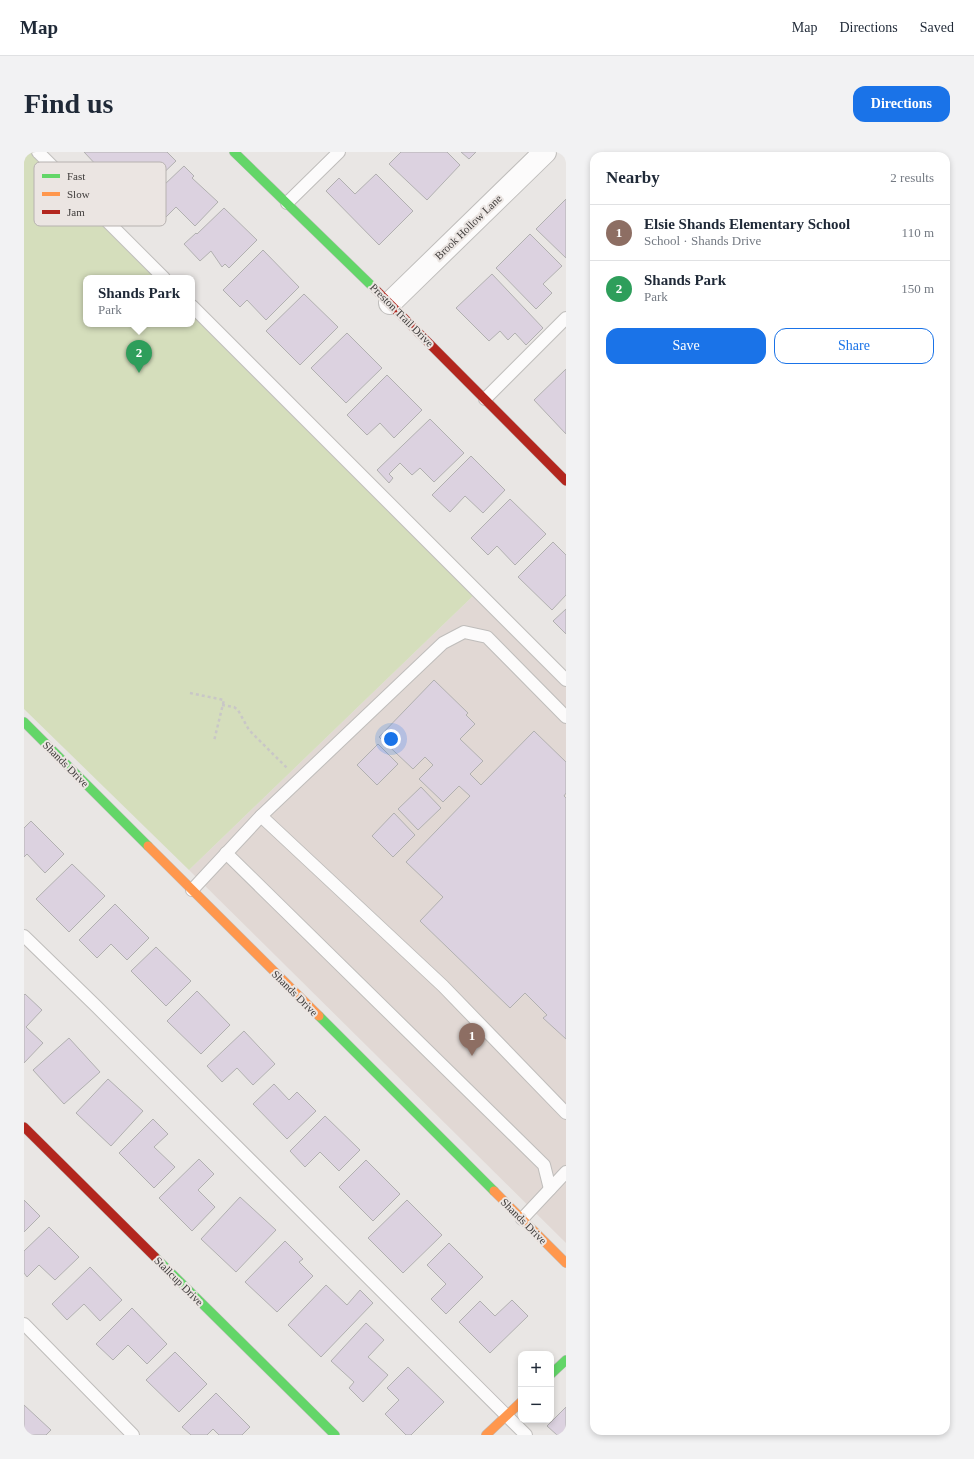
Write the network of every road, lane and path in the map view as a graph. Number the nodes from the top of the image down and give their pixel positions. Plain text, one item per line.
1 (38, 152) edge
2 (234, 152) edge
3 (339, 152) edge
4 (545, 152) edge
5 (48, 162) edge
6 (287, 203) junction
7 (112, 226) edge
8 (161, 275) edge
9 (390, 303) junction
10 (195, 309) edge
11 (566, 318) edge
12 (485, 399) junction
13 (566, 481) edge
14 (566, 680) edge
15 (190, 692) dead end
16 (222, 705) junction
17 (566, 717) edge
18 (24, 722) edge
19 (214, 741) dead end
20 (283, 774) dead end
21 (261, 816) junction
22 (226, 853) junction
23 (192, 890) junction
24 (24, 936) edge
25 (566, 1113) edge
26 (24, 1127) edge
27 (566, 1172) edge
28 (550, 1189) junction
29 (522, 1219) junction
30 (566, 1263) edge
31 (24, 1324) edge
32 (566, 1360) edge
33 (554, 1371) edge
34 (518, 1405) edge
35 (507, 1415) junction
36 (133, 1435) edge
37 (334, 1435) edge
38 (486, 1435) edge
39 (526, 1435) edge

1 - 5 lane
2 - 6 street, Preston Trail Drive
3 - 6 lane
4 - 9 street, Brook Hollow Lane
6 - 9 street, Preston Trail Drive
7 - 8 lane
9 - 12 street, Preston Trail Drive
10 - 14 lane
11 - 12 lane
12 - 13 street, Preston Trail Drive
15 - 16 path
16 - 19 path
16 - 20 path
17 - 21 lane
18 - 23 street, Shands Drive
21 - 22 lane
21 - 25 lane
22 - 23 lane
22 - 28 lane
23 - 29 street, Shands Drive
24 - 35 lane
26 - 37 street, Stallcup Drive
27 - 28 lane
28 - 29 lane
29 - 30 street, Shands Drive
31 - 36 lane
32 - 33 street
34 - 35 street
35 - 38 street
35 - 39 lane

